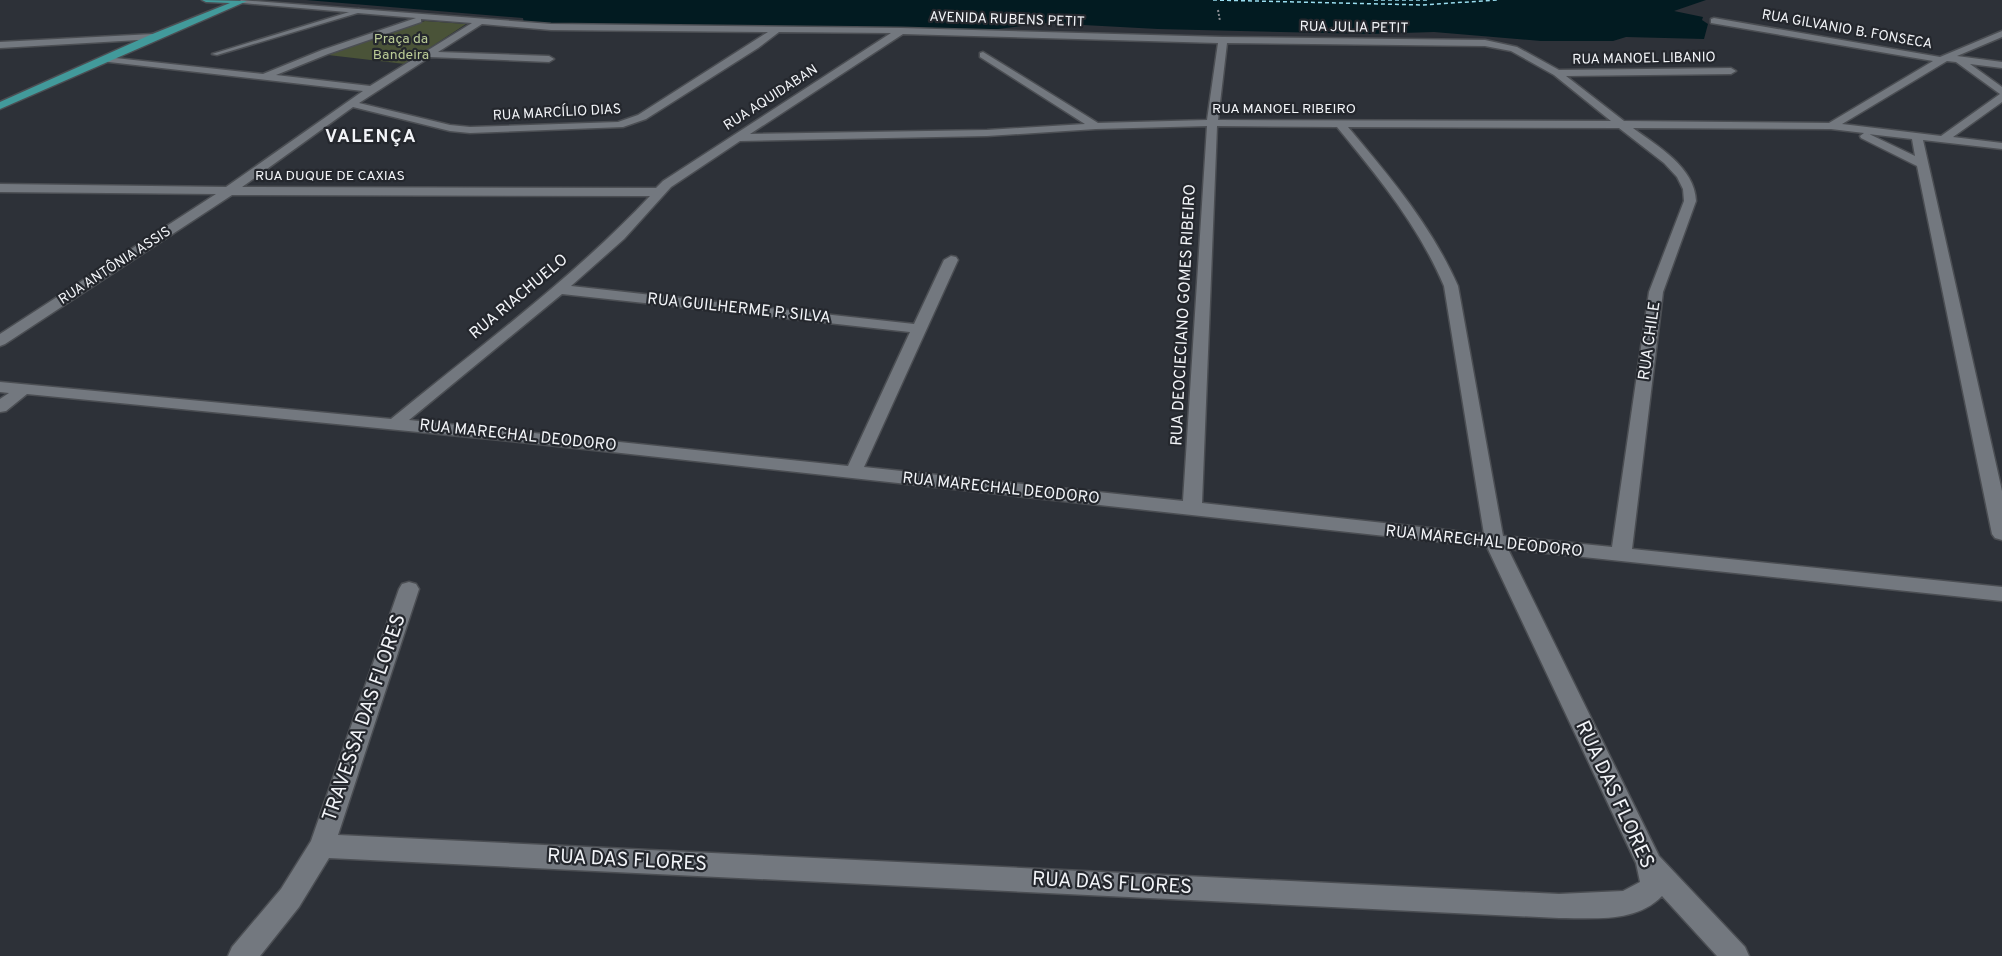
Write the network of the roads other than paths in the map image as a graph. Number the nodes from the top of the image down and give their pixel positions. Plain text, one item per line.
1 (206, 0) edge
2 (243, 1) edge
3 (359, 11) junction
4 (425, 17) junction
5 (1714, 21) dead end
6 (479, 22) junction
7 (775, 31) junction
8 (791, 31) junction
9 (901, 31) junction
10 (2002, 34) edge
11 (153, 37) junction
12 (1223, 40) junction
13 (858, 41) dead end
14 (0, 45) edge
15 (215, 54) dead end
16 (429, 54) junction
17 (983, 55) dead end
18 (109, 59) junction
19 (549, 59) dead end
20 (1943, 59) junction
21 (1957, 59) junction
22 (2002, 65) edge
23 (1731, 71) dead end
24 (1557, 73) junction
25 (265, 77) junction
26 (372, 89) junction
27 (2002, 94) edge
28 (352, 104) junction
29 (0, 106) edge
30 (1212, 123) junction
31 (1340, 124) junction
32 (1623, 125) junction
33 (1096, 126) junction
34 (1831, 126) junction
35 (1849, 128) junction
36 (1917, 137) junction
37 (738, 138) junction
38 (1942, 140) junction
39 (2002, 146) edge
40 (1923, 164) junction
41 (0, 188) edge
42 (229, 191) junction
43 (659, 192) junction
44 (951, 260) dead end
45 (559, 289) junction
46 (919, 329) junction
47 (0, 341) edge
48 (0, 387) edge
49 (24, 389) junction
50 (0, 407) edge
51 (396, 423) junction
52 (853, 473) junction
53 (1192, 510) junction
54 (2002, 534) edge
55 (1495, 543) junction
56 (1621, 556) junction
57 (409, 590) dead end
58 (2002, 594) edge
59 (321, 846) junction
60 (1649, 863) junction
61 (242, 956) edge
62 (1735, 956) edge

1 - 2 main road
2 - 3 street
2 - 11 main road
3 - 4 street
3 - 15 lane
4 - 6 street
4 - 25 street
5 - 20 street, RUA GILVANIO B. FONSECA
6 - 7 street, AVENIDA RUBENS PETIT
6 - 16 street, RUA ANTÔNIA ASSIS
7 - 8 street, AVENIDA RUBENS PETIT
7 - 28 street, RUA MARCÍLIO DIAS
8 - 9 street, AVENIDA RUBENS PETIT
8 - 13 street, AVENIDA RUBENS PETIT
9 - 12 street, AVENIDA RUBENS PETIT
9 - 37 street, RUA AQUIDABAN
10 - 20 street
11 - 14 street
11 - 18 main road
12 - 24 street, RUA JULIA PETIT
12 - 30 street, RUA DEOCIECIANO GOMES RIBEIRO
16 - 19 street
16 - 26 street, RUA ANTÔNIA ASSIS
17 - 33 street
18 - 25 street
18 - 29 main road
20 - 21 street, RUA GILVANIO B. FONSECA
20 - 34 street
21 - 22 street, RUA GILVANIO B. FONSECA
21 - 27 street
23 - 24 street, RUA MANOEL LIBANIO
24 - 32 street, RUA JULIA PETIT
25 - 26 street
26 - 28 street, RUA ANTÔNIA ASSIS
27 - 38 street
28 - 42 street, RUA ANTÔNIA ASSIS
30 - 31 street, RUA MANOEL RIBEIRO
30 - 33 street, RUA MANOEL RIBEIRO
30 - 53 street, RUA DEOCIECIANO GOMES RIBEIRO
31 - 32 street, RUA MANOEL RIBEIRO
31 - 55 street, RUA DAS FLORES
32 - 34 street, RUA MANOEL RIBEIRO
32 - 56 street, RUA CHILE
33 - 37 street, RUA MANOEL RIBEIRO
34 - 35 street, RUA MANOEL RIBEIRO
35 - 36 street, RUA MANOEL RIBEIRO
35 - 40 street
36 - 38 street, RUA MANOEL RIBEIRO
36 - 40 street
37 - 43 street, RUA AQUIDABAN
38 - 39 street, RUA MANOEL RIBEIRO
40 - 54 street
41 - 42 street, RUA DUQUE DE CAXIAS
42 - 43 street, RUA DUQUE DE CAXIAS
42 - 47 street, RUA ANTÔNIA ASSIS
43 - 45 street, RUA RIACHUELO
44 - 46 street
45 - 46 street, RUA GUILHERME P. SILVA
45 - 51 street, RUA RIACHUELO
46 - 52 street
48 - 49 street, RUA MARECHAL DEODORO
49 - 50 street
49 - 51 street, RUA MARECHAL DEODORO
51 - 52 street, RUA MARECHAL DEODORO
52 - 53 street, RUA MARECHAL DEODORO
53 - 55 street, RUA MARECHAL DEODORO
55 - 56 street, RUA MARECHAL DEODORO
55 - 60 street, RUA DAS FLORES
56 - 58 street, RUA MARECHAL DEODORO
57 - 59 street, TRAVESSA DAS FLORES
59 - 60 street, RUA DAS FLORES
59 - 61 street
60 - 62 street

